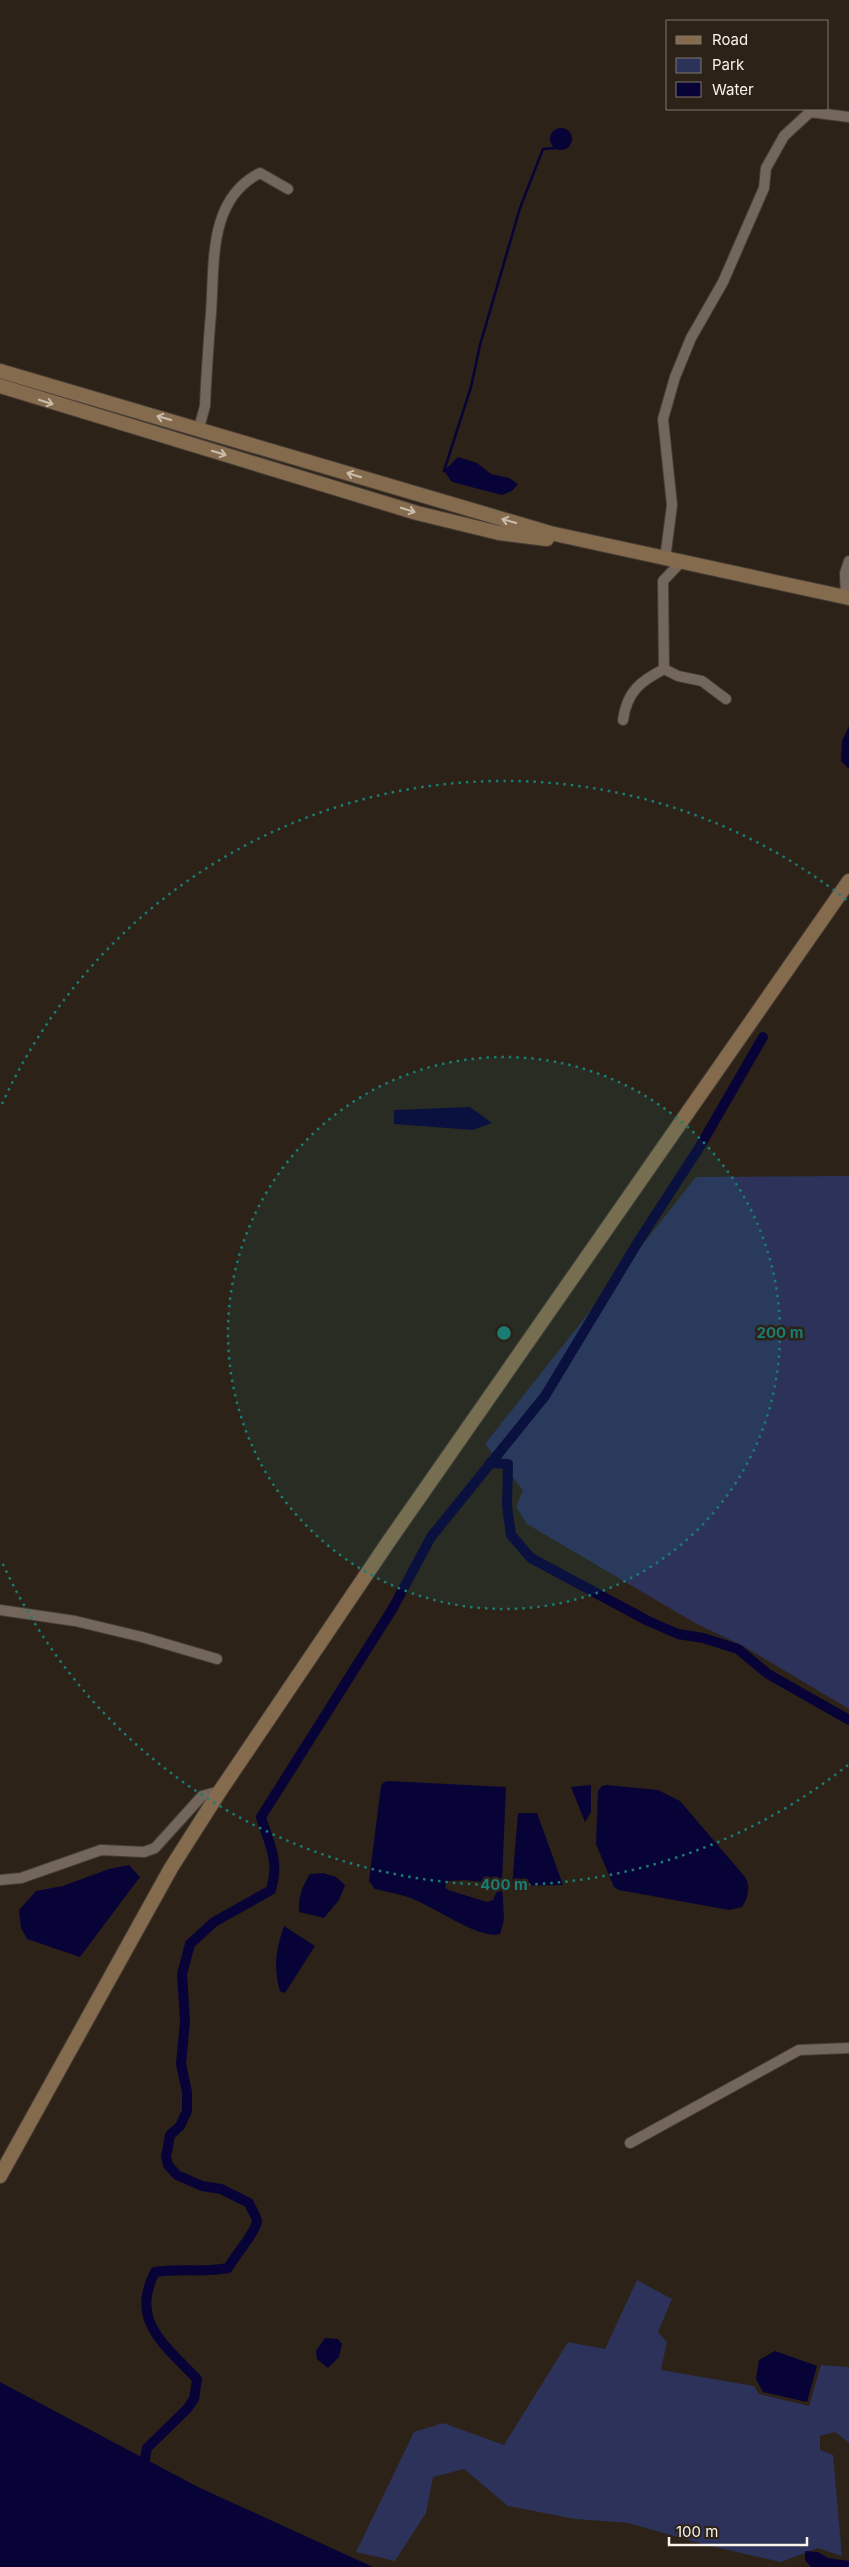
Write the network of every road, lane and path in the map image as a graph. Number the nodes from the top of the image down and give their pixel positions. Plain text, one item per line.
1 (849, 117) edge
2 (288, 190) dead end
3 (0, 371) edge
4 (0, 386) edge
5 (199, 428) junction
6 (624, 550) junction
7 (665, 559) junction
8 (849, 561) edge
9 (680, 563) junction
10 (848, 597) edge
11 (664, 669) junction
12 (726, 699) dead end
13 (623, 720) dead end
14 (849, 881) edge
15 (0, 1610) edge
16 (217, 1659) dead end
17 (220, 1790) junction
18 (0, 1880) edge
19 (849, 2048) edge
20 (630, 2143) dead end
21 (0, 2176) edge

1 - 7 street
2 - 5 street
5 -> 3 main road
4 -> 6 main road
6 -> 5 main road
6 - 7 main road
7 - 9 main road
8 - 10 street
9 - 10 main road
9 - 11 street
11 - 12 street
11 - 13 street
14 - 17 main road
15 - 16 street
17 - 18 street
17 - 21 main road
19 - 20 street

